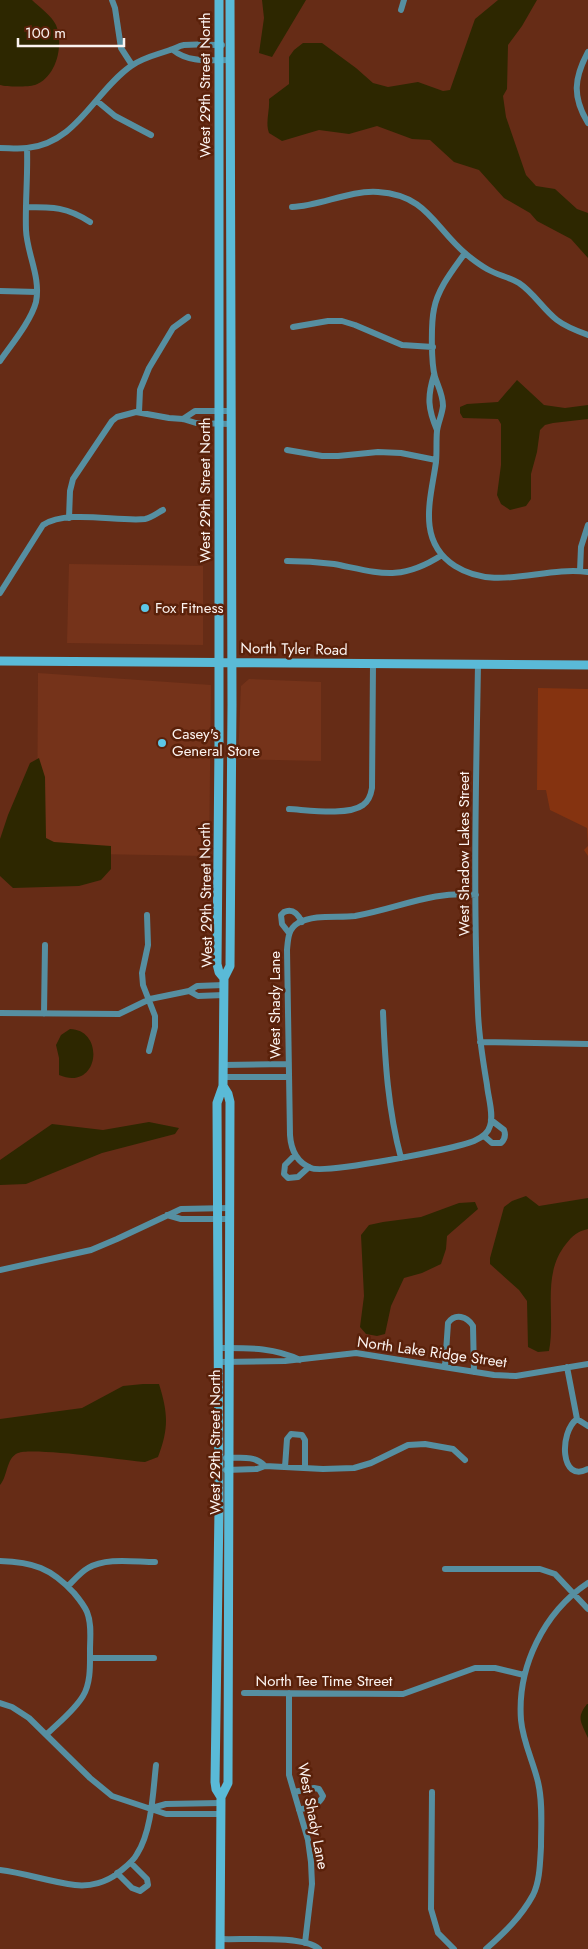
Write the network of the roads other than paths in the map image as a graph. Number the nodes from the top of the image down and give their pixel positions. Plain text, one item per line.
1 (112, 0) edge
2 (218, 0) edge
3 (230, 0) edge
4 (404, 0) edge
5 (401, 10) dead end
6 (218, 45) junction
7 (230, 45) junction
8 (173, 50) junction
9 (588, 52) edge
10 (218, 60) junction
11 (230, 60) junction
12 (132, 65) junction
13 (97, 101) junction
14 (588, 123) edge
15 (150, 135) dead end
16 (0, 148) edge
17 (27, 148) junction
18 (26, 207) junction
19 (292, 207) dead end
20 (90, 222) dead end
21 (465, 253) junction
22 (0, 291) edge
23 (37, 292) junction
24 (188, 317) dead end
25 (293, 327) dead end
26 (588, 335) edge
27 (433, 347) junction
28 (0, 361) edge
29 (434, 375) junction
30 (219, 411) junction
31 (230, 411) junction
32 (139, 412) junction
33 (183, 418) junction
34 (219, 424) junction
35 (230, 424) junction
36 (437, 430) junction
37 (287, 450) dead end
38 (436, 460) junction
39 (163, 510) dead end
40 (69, 518) junction
41 (588, 525) edge
42 (442, 555) junction
43 (287, 561) dead end
44 (580, 571) junction
45 (588, 572) edge
46 (0, 593) edge
47 (0, 660) edge
48 (218, 662) junction
49 (231, 662) junction
50 (373, 664) junction
51 (478, 665) junction
52 (588, 665) edge
53 (219, 809) junction
54 (230, 809) junction
55 (289, 809) dead end
56 (476, 895) junction
57 (147, 915) dead end
58 (302, 922) junction
59 (289, 933) junction
60 (45, 945) dead end
61 (224, 986) junction
62 (150, 999) junction
63 (383, 1012) dead end
64 (0, 1013) edge
65 (44, 1014) junction
66 (480, 1042) junction
67 (588, 1044) edge
68 (148, 1051) dead end
69 (288, 1064) junction
70 (224, 1065) junction
71 (288, 1077) junction
72 (223, 1082) junction
73 (491, 1120) junction
74 (484, 1136) junction
75 (295, 1155) junction
76 (401, 1158) junction
77 (309, 1168) junction
78 (217, 1208) junction
79 (229, 1208) junction
80 (195, 1209) junction
81 (167, 1215) junction
82 (229, 1218) junction
83 (195, 1219) junction
84 (217, 1219) junction
85 (0, 1270) edge
86 (218, 1348) junction
87 (229, 1348) junction
88 (302, 1360) junction
89 (219, 1362) junction
90 (229, 1362) junction
91 (588, 1364) edge
92 (445, 1367) junction
93 (567, 1367) junction
94 (474, 1372) junction
95 (577, 1419) junction
96 (588, 1426) edge
97 (218, 1458) junction
98 (228, 1458) junction
99 (465, 1460) dead end
100 (264, 1466) junction
101 (284, 1467) junction
102 (305, 1468) junction
103 (588, 1469) edge
104 (218, 1470) junction
105 (228, 1470) junction
106 (0, 1561) edge
107 (155, 1562) dead end
108 (445, 1569) dead end
109 (588, 1583) edge
110 (68, 1586) junction
111 (574, 1594) junction
112 (588, 1609) edge
113 (216, 1629) junction
114 (228, 1629) junction
115 (90, 1658) junction
116 (154, 1658) dead end
117 (524, 1675) junction
118 (244, 1692) dead end
119 (289, 1693) junction
120 (0, 1703) edge
121 (46, 1735) junction
122 (156, 1765) dead end
123 (294, 1792) junction
124 (432, 1792) dead end
125 (221, 1800) junction
126 (151, 1808) junction
127 (299, 1810) junction
128 (221, 1814) junction
129 (131, 1863) junction
130 (0, 1870) edge
131 (118, 1873) junction
132 (220, 1939) junction
133 (305, 1943) junction
134 (220, 1949) edge
135 (319, 1949) edge
136 (454, 1949) edge
137 (486, 1949) edge

1 - 12 street
2 - 6 main road, West 29th Street North
3 - 7 main road, West 29th Street North
4 - 5 street
6 - 7 street
6 - 8 street
6 - 10 main road, West 29th Street North
7 - 11 main road, West 29th Street North
8 - 10 street
8 - 12 street
9 - 14 street
10 - 11 street
10 - 30 main road, West 29th Street North
11 - 31 main road, West 29th Street North
12 - 13 street
13 - 15 street
13 - 17 street
16 - 17 street
17 - 18 street
18 - 20 street
18 - 23 street
19 - 21 street
21 - 26 street
21 - 27 street
22 - 23 street
23 - 28 street
24 - 32 street
25 - 27 street
27 - 29 street
29 - 36 street
29 - 36 street
30 - 31 street
30 - 33 street
30 - 34 main road, West 29th Street North
31 - 35 main road, West 29th Street North
32 - 33 street
32 - 40 street
33 - 34 street
34 - 35 street
34 - 48 main road, West 29th Street North
35 - 49 main road, West 29th Street North
36 - 38 street
37 - 38 street
38 - 42 street
39 - 40 street
40 - 46 street
41 - 44 street
42 - 43 street
42 - 44 street
44 - 45 street
47 - 48 main road, North Tyler Road
48 - 49 main road, North Tyler Road
48 - 53 main road, West 29th Street North
49 - 50 main road, North Tyler Road
49 - 54 main road, West 29th Street North
50 - 51 main road, North Tyler Road
50 - 55 street
51 - 52 main road, North Tyler Road
51 - 56 street, West Shadow Lakes Street
53 - 54 main road
53 - 61 main road, West 29th Street North
54 - 61 main road, West 29th Street North
56 - 58 street
56 - 66 street, West Shadow Lakes Street
57 - 62 street
58 - 59 street
58 - 59 street, West Shady Lane
59 - 69 street, West Shady Lane
60 - 65 street
61 - 62 street
61 - 70 main road, West 29th Street North
62 - 65 street
62 - 68 street
63 - 76 street
64 - 65 street
66 - 67 street
66 - 73 street, West Shadow Lakes Street
69 - 70 street
69 - 71 street, West Shady Lane
70 - 72 main road, West 29th Street North
71 - 72 street
71 - 75 street, West Shady Lane
72 - 78 main road, West 29th Street North
72 - 79 main road, West 29th Street North
73 - 74 street
73 - 74 street
74 - 76 street
75 - 77 street
75 - 77 street
76 - 77 street
78 - 79 street
78 - 80 street
78 - 84 main road, West 29th Street North
79 - 82 main road, West 29th Street North
80 - 81 street
80 - 83 street
81 - 83 street
81 - 85 street
82 - 84 street
82 - 87 main road, West 29th Street North
83 - 84 street
84 - 86 main road, West 29th Street North
86 - 87 street, North Lake Ridge Street
86 - 89 main road, West 29th Street North
87 - 88 street, North Lake Ridge Street
87 - 90 main road, West 29th Street North
88 - 90 street, North Lake Ridge Street
88 - 92 street, North Lake Ridge Street
89 - 90 street, North Lake Ridge Street
89 - 97 main road, West 29th Street North
90 - 98 main road, West 29th Street North
91 - 93 street, North Lake Ridge Street
92 - 94 street, North Lake Ridge Street
92 - 94 street
93 - 94 street, North Lake Ridge Street
93 - 95 street
95 - 96 street
95 - 103 street
97 - 98 street
97 - 104 main road, West 29th Street North
98 - 100 street
98 - 105 main road, West 29th Street North
99 - 102 street
100 - 101 street
100 - 105 street
101 - 102 street
101 - 102 street
104 - 105 street
104 - 113 main road, West 29th Street North
105 - 114 main road, West 29th Street North
106 - 110 street
107 - 110 street
108 - 111 street
109 - 111 street
110 - 115 street
111 - 112 street
111 - 117 street
113 - 114 main road
113 - 125 main road, West 29th Street North
114 - 125 main road, West 29th Street North
115 - 116 street
115 - 121 street
117 - 119 street, North Tee Time Street
117 - 137 street
118 - 119 street, North Tee Time Street
119 - 123 street, West Shady Lane
120 - 121 street
121 - 126 street
122 - 126 street
123 - 127 street, West Shady Lane
123 - 127 street
124 - 136 street
125 - 126 street
125 - 128 main road, West 29th Street North
126 - 128 street
126 - 129 street
127 - 133 street, West Shady Lane
128 - 132 main road, West 29th Street North
129 - 131 street
129 - 131 street
130 - 131 street
132 - 133 street
132 - 134 main road, West 29th Street North
133 - 135 street

